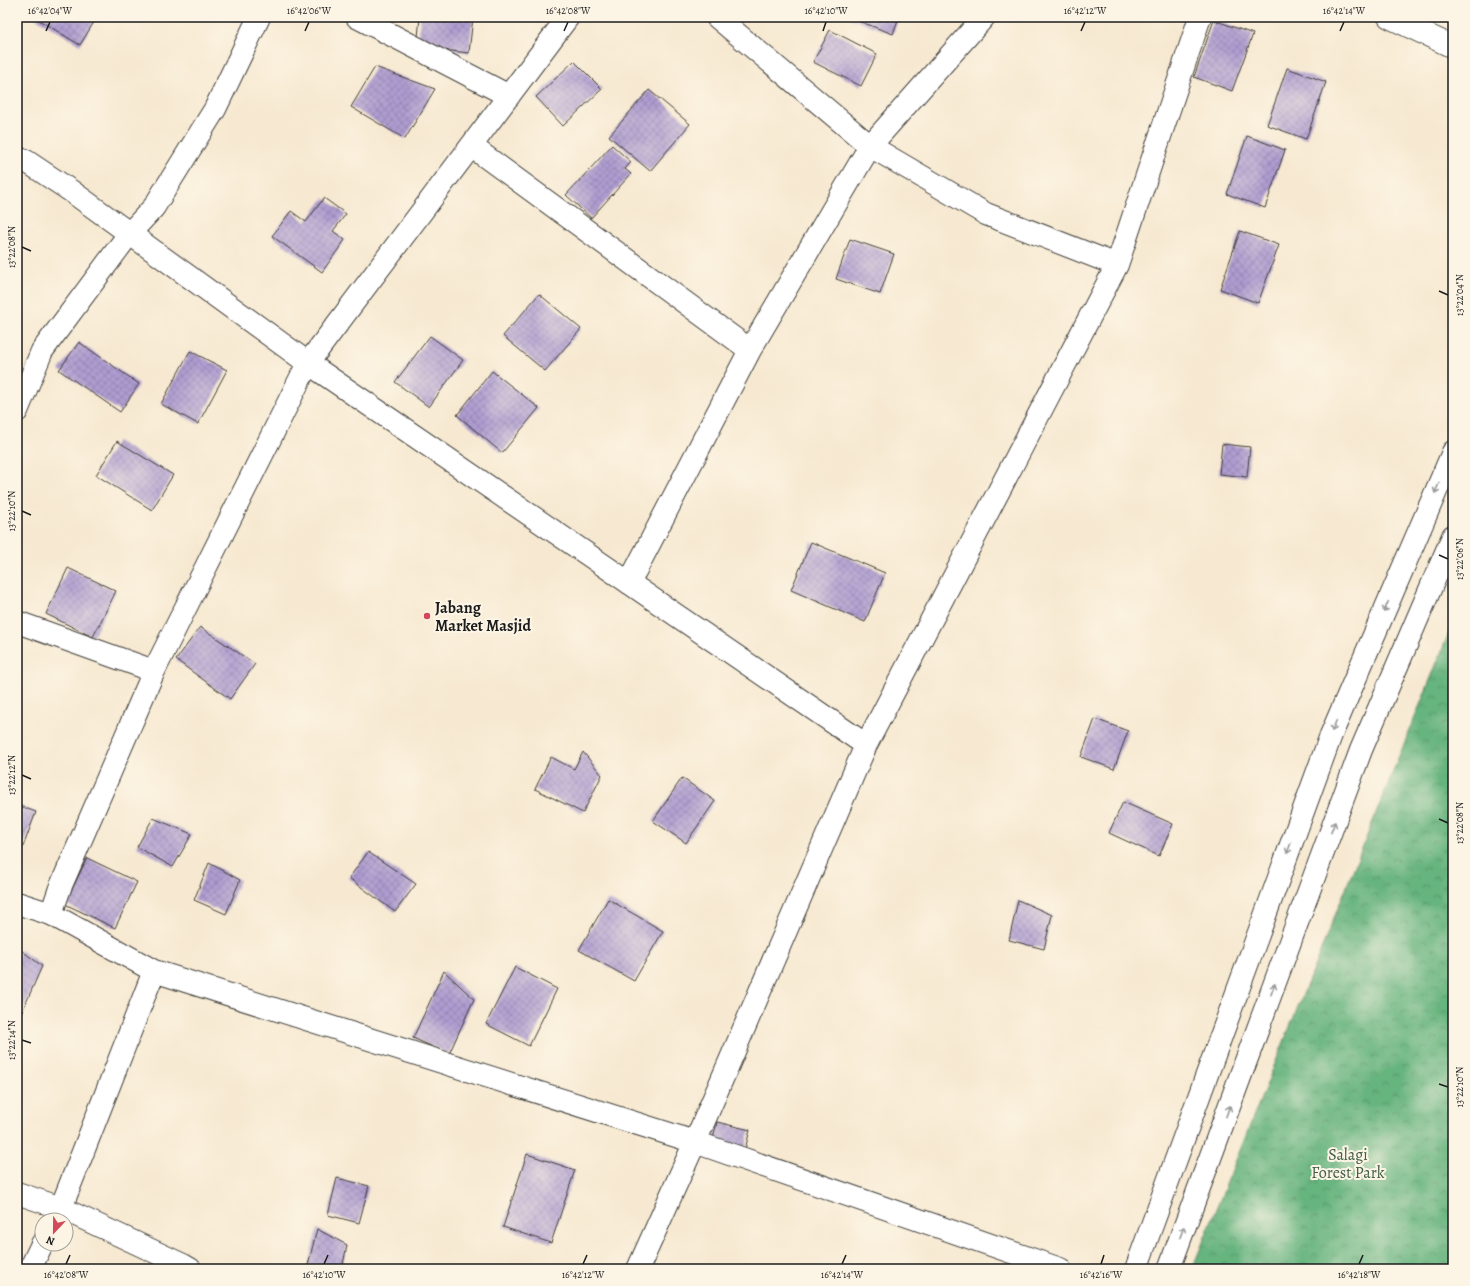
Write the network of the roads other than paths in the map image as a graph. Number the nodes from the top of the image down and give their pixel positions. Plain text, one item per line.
1 (259, 17) edge
2 (357, 17) edge
3 (568, 17) edge
4 (717, 17) edge
5 (984, 17) edge
6 (1200, 17) edge
7 (1389, 17) edge
8 (1453, 47) edge
9 (509, 96) junction
10 (471, 146) junction
11 (870, 146) junction
12 (17, 158) edge
13 (129, 234) junction
14 (1117, 265) junction
15 (750, 350) junction
16 (308, 363) junction
17 (17, 411) edge
18 (1453, 452) edge
19 (1453, 536) edge
20 (629, 583) junction
21 (17, 622) edge
22 (154, 671) junction
23 (866, 745) junction
24 (17, 903) edge
25 (51, 914) junction
26 (154, 971) junction
27 (695, 1142) junction
28 (17, 1193) edge
29 (54, 1212) edge
30 (59, 1212) edge
31 (74, 1221) edge
32 (38, 1252) edge
33 (30, 1269) edge
34 (190, 1269) edge
35 (638, 1269) edge
36 (1060, 1269) edge
37 (1136, 1269) edge
38 (1169, 1269) edge

1 - 13 street
2 - 9 street
3 - 9 street
4 - 11 street
5 - 11 street
6 - 14 street
7 - 8 street
9 - 10 street
10 - 15 street
10 - 16 street
11 - 14 street
11 - 15 street
12 - 13 street
13 - 16 street
13 - 17 street
14 - 23 street
15 - 20 street
16 - 20 street
16 - 22 street
18 -> 37 street
38 -> 19 street
20 - 23 street
21 - 22 street
22 - 25 street
23 - 27 street
24 - 25 street
25 - 26 street
26 - 27 street
26 - 30 street
27 - 35 street
27 - 36 street
28 - 29 street
31 - 34 street
32 - 33 street

